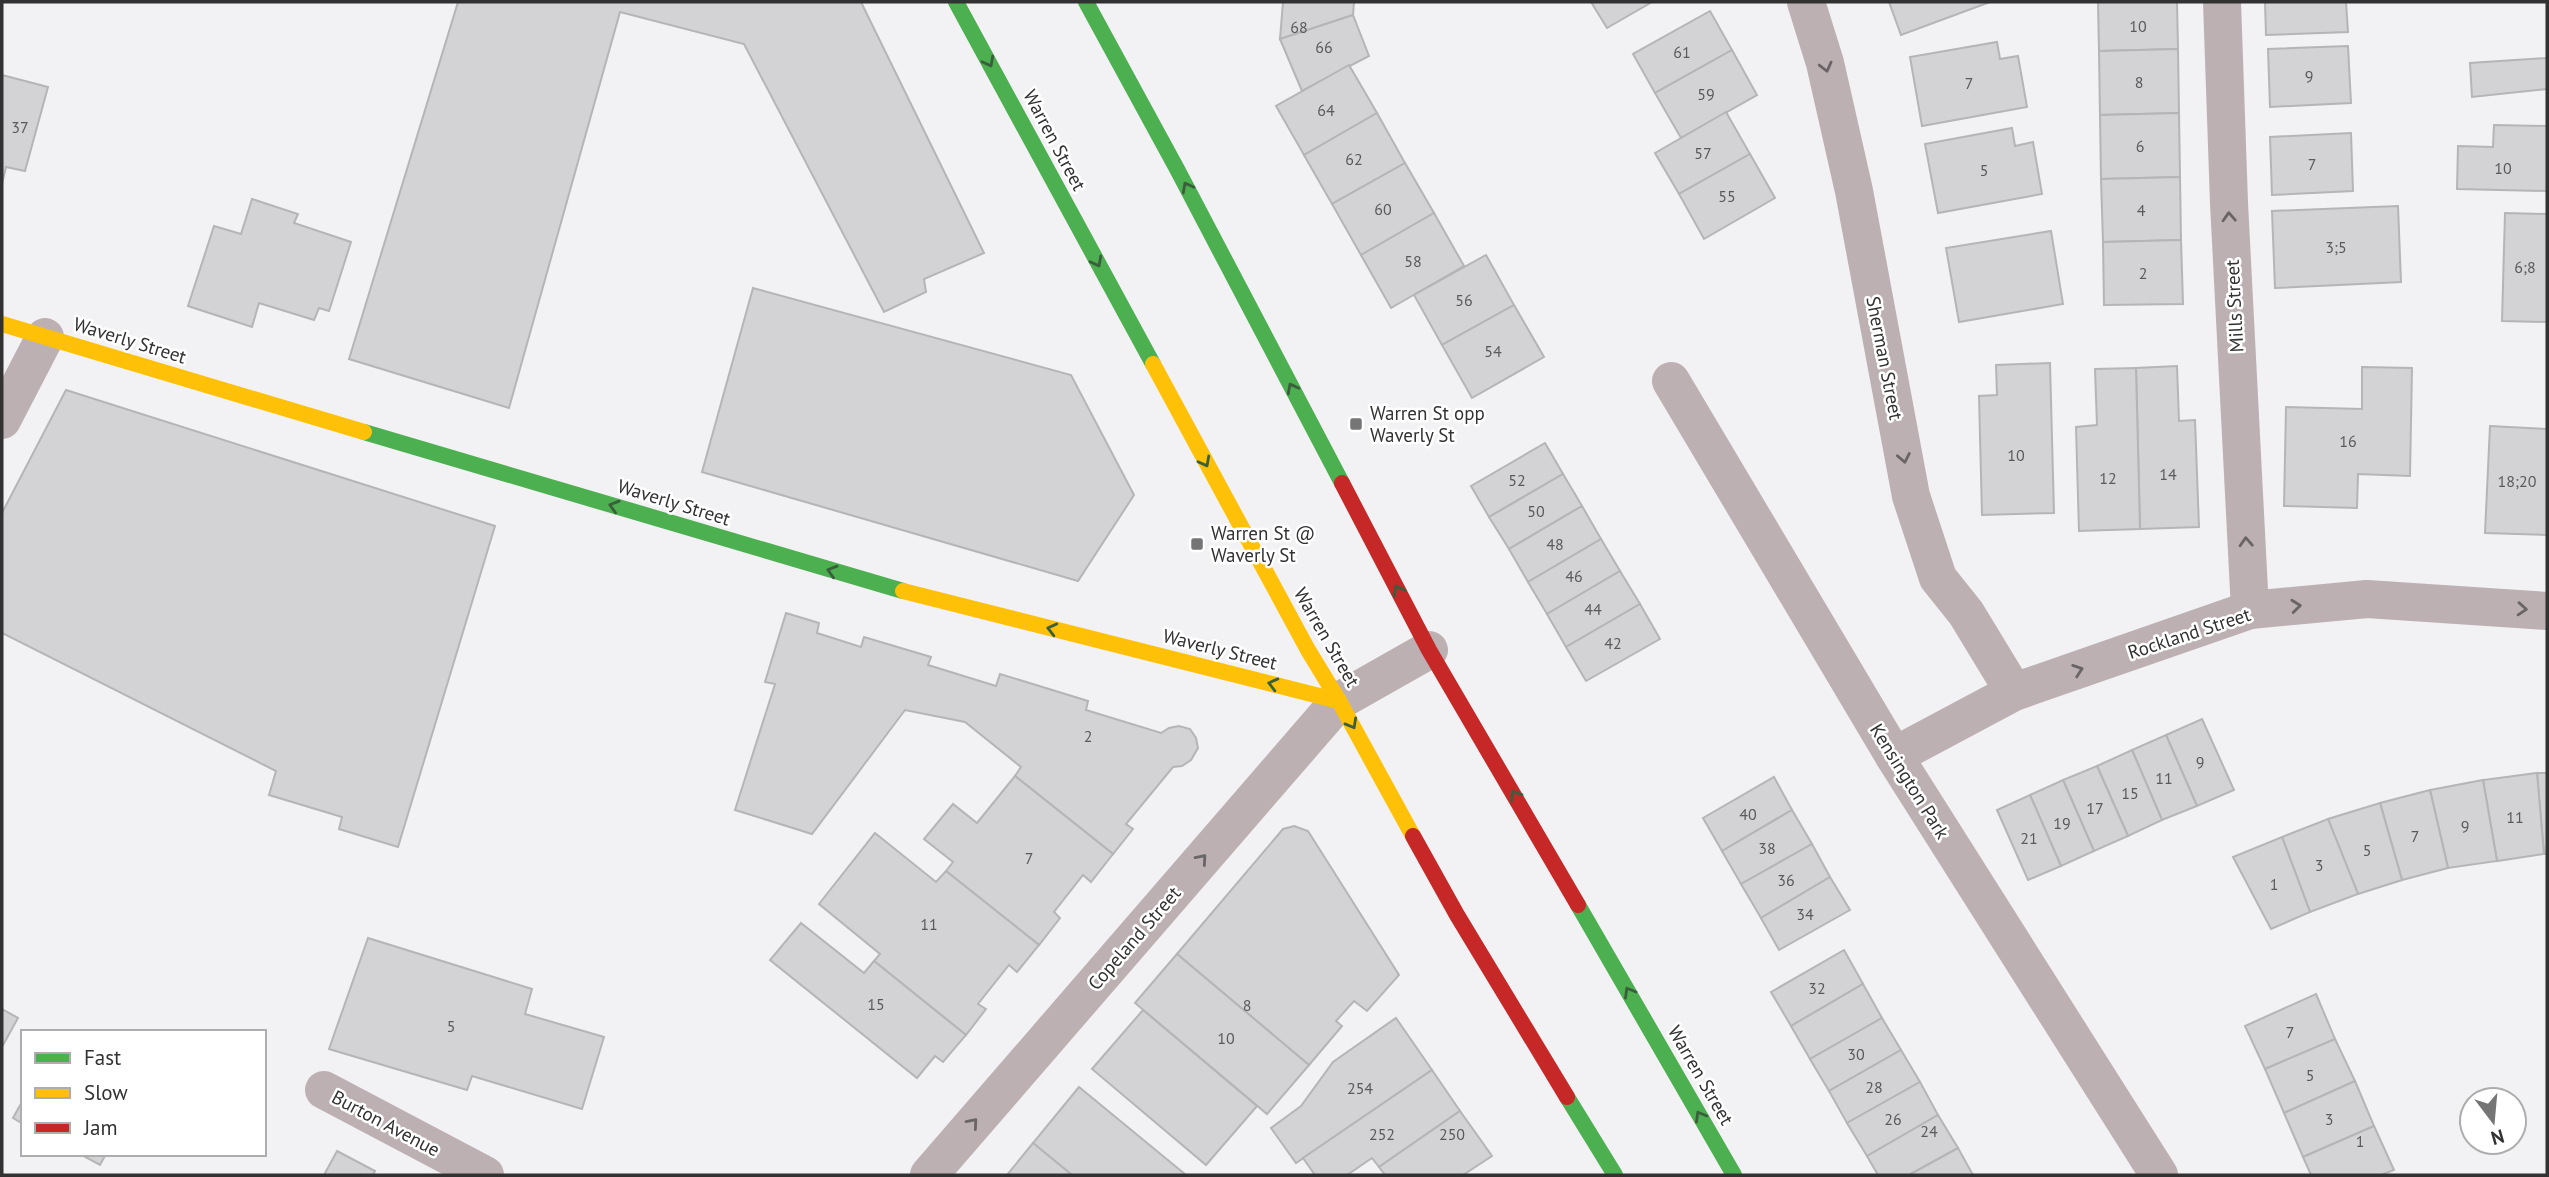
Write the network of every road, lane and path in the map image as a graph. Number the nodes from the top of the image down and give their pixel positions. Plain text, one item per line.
1 (956, 2) edge
2 (1086, 2) edge
3 (1806, 2) edge
4 (2222, 2) edge
5 (2, 324) edge
6 (45, 337) junction
7 (1671, 381) dead end
8 (2, 419) edge
9 (2250, 610) junction
10 (2547, 611) edge
11 (1429, 650) junction
12 (2014, 692) junction
13 (1339, 701) junction
14 (1894, 756) junction
15 (324, 1090) dead end
16 (485, 1175) edge
17 (929, 1175) edge
18 (1615, 1175) edge
19 (1734, 1175) edge
20 (2159, 1175) edge

1 -> 13 main road, Warren Street
11 -> 2 main road, Warren Street
3 -> 12 street, Sherman Street
9 -> 4 street, Mills Street
5 - 6 main road, Waverly Street
6 - 8 street
13 -> 6 main road, Waverly Street
7 - 14 street, Kensington Park
9 -> 10 street, Rockland Street
12 -> 9 street, Rockland Street
11 - 13 street, Copeland Street
19 -> 11 main road, Warren Street
12 - 14 street, Rockland Street
17 -> 13 street, Copeland Street
13 -> 18 main road, Warren Street
14 - 20 street, Kensington Park
15 - 16 street, Burton Avenue

